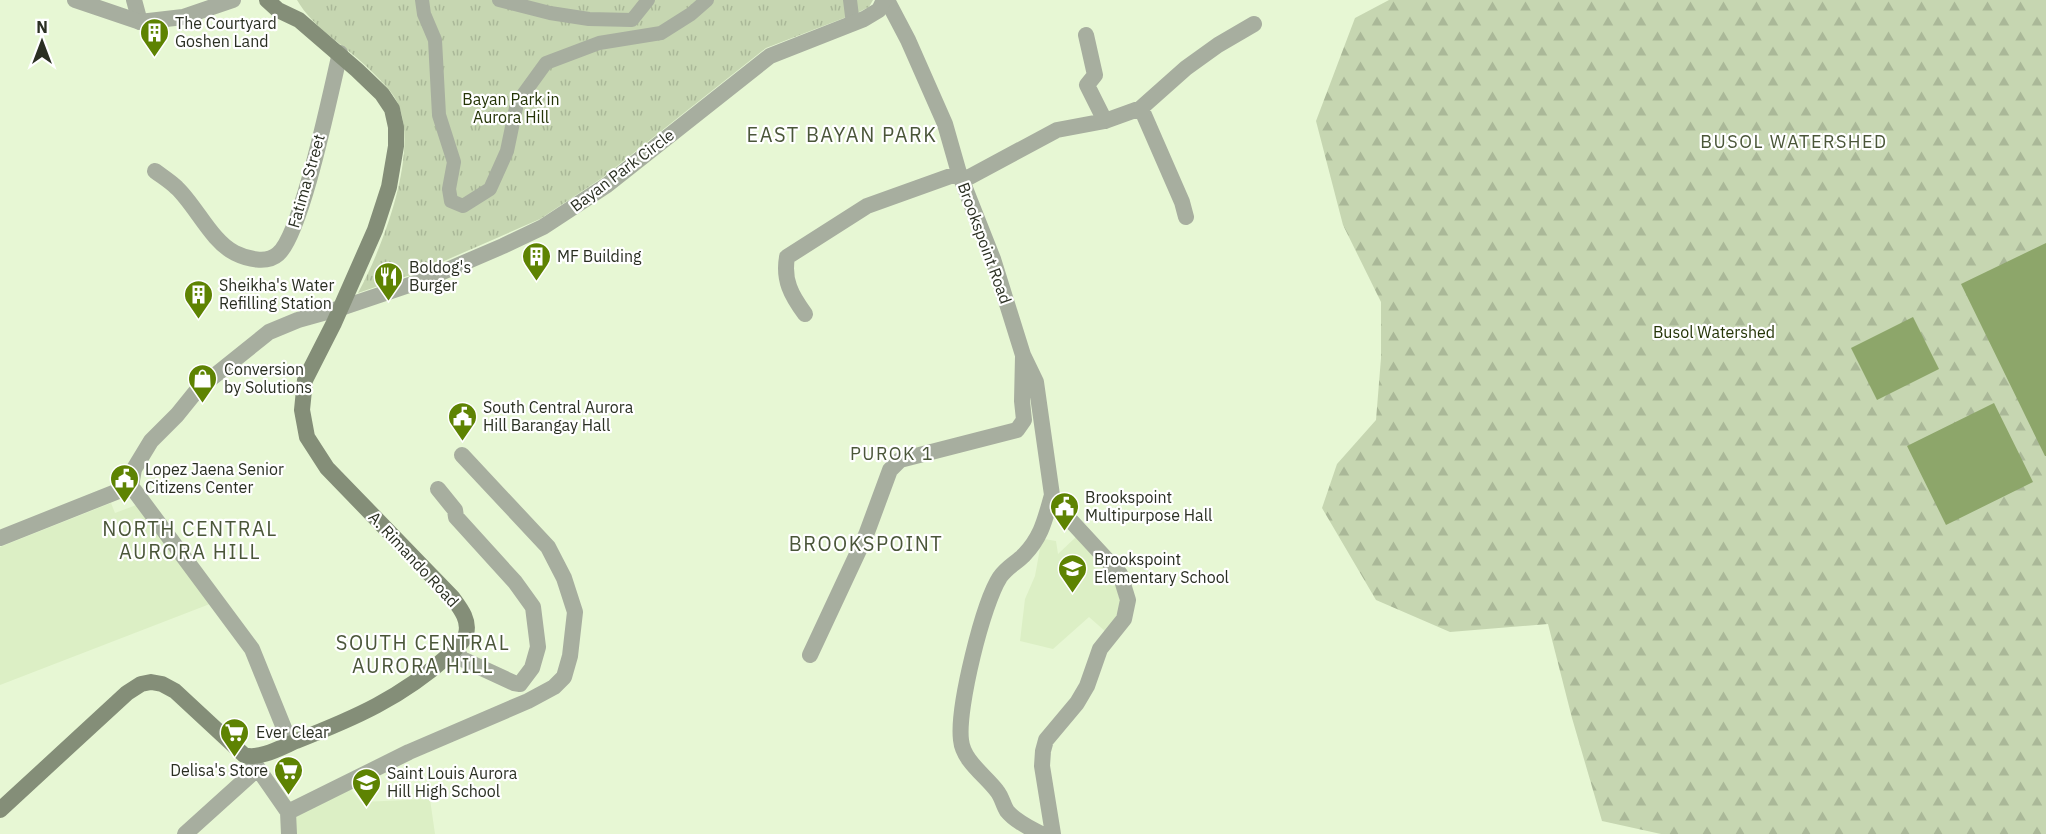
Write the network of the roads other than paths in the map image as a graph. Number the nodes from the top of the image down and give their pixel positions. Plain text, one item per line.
1 (75, 0) edge
2 (134, 0) edge
3 (233, 0) edge
4 (267, 0) edge
5 (286, 0) edge
6 (422, 0) edge
7 (499, 0) edge
8 (648, 0) edge
9 (707, 0) edge
10 (850, 0) edge
11 (885, 0) edge
12 (299, 20) junction
13 (140, 22) junction
14 (853, 24) junction
15 (1254, 24) dead end
16 (1086, 35) dead end
17 (340, 53) junction
18 (1142, 108) junction
19 (1105, 121) junction
20 (155, 171) dead end
21 (961, 177) junction
22 (1186, 217) dead end
23 (340, 308) junction
24 (805, 314) dead end
25 (1023, 355) junction
26 (462, 455) dead end
27 (131, 486) junction
28 (438, 489) dead end
29 (1052, 495) junction
30 (0, 538) edge
31 (455, 650) junction
32 (810, 655) dead end
33 (290, 743) junction
34 (253, 763) junction
35 (3, 804) edge
36 (288, 812) junction
37 (185, 834) edge
38 (289, 834) edge
39 (1041, 834) edge
40 (1053, 834) edge

1 - 13 street
2 - 13 street
3 - 13 street
4 - 12 main road, A. Rimando Road
5 - 12 main road, A. Rimando Road
6 - 9 street
7 - 8 street
10 - 14 street
11 - 14 street, Bayan Park Circle
11 - 21 street, Brookspoint Road
12 - 17 main road, A. Rimando Road
14 - 23 street, Bayan Park Circle
15 - 18 street
16 - 19 street
17 - 20 street, Fatima Street
17 - 23 main road, A. Rimando Road
18 - 19 street
18 - 22 street
19 - 21 street
21 - 24 street
21 - 25 street, Brookspoint Road
23 - 27 street, Bayan Park Circle
23 - 31 main road, A. Rimando Road
25 - 29 street, Brookspoint Road
25 - 32 street
26 - 36 street
27 - 30 street
27 - 33 street
28 - 31 street
29 - 39 street
29 - 40 street
31 - 33 main road, A. Rimando Road
33 - 34 main road, A. Rimando Road
34 - 35 main road
34 - 36 street
34 - 37 street
36 - 38 street

